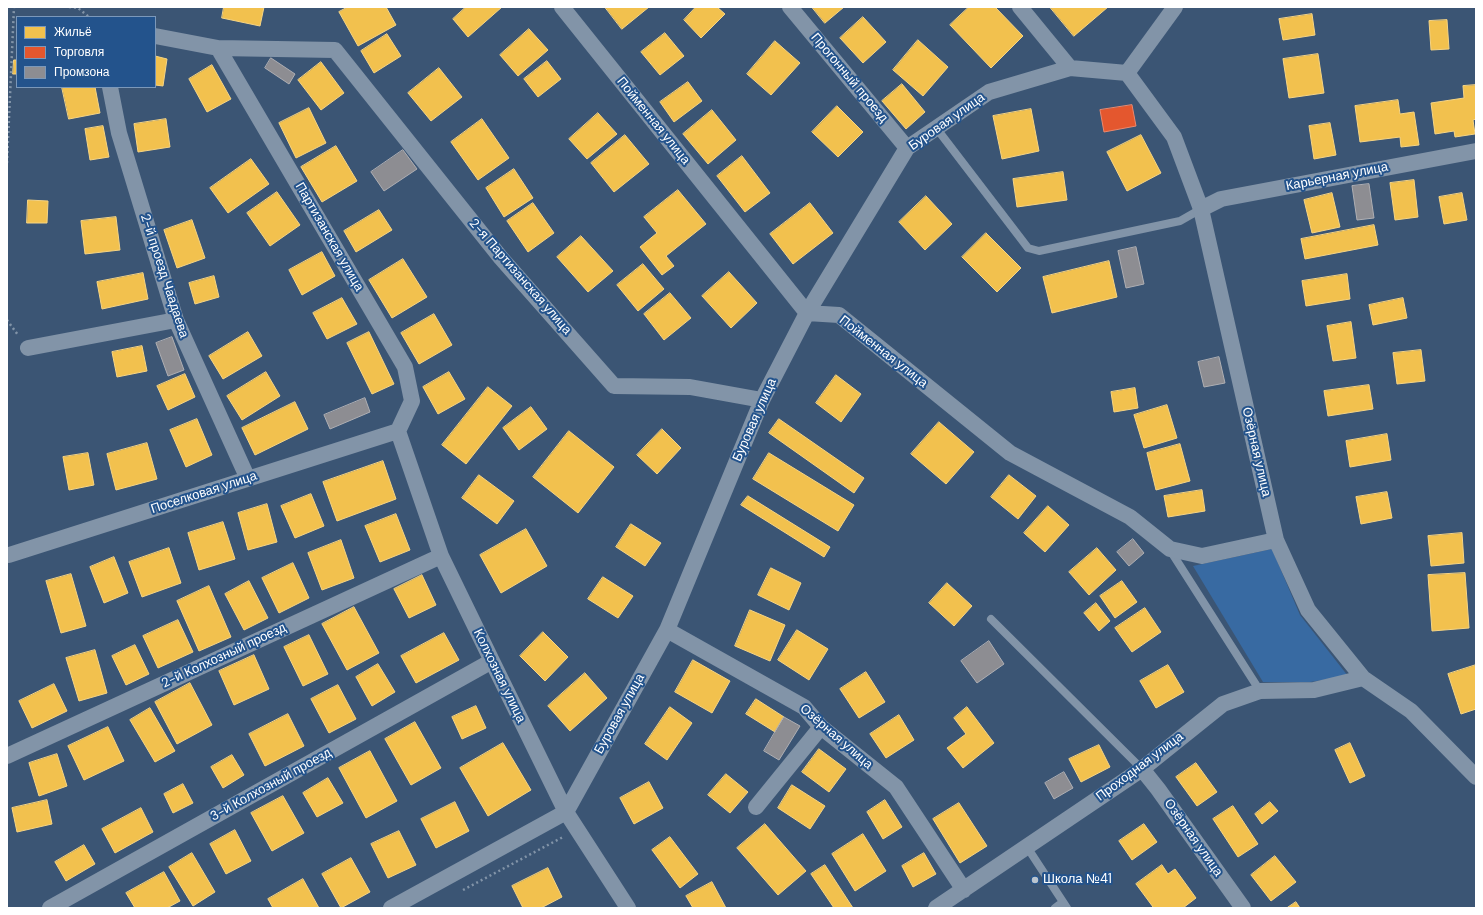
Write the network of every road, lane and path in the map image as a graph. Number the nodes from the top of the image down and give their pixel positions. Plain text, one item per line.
1 (14, 7) edge
2 (69, 7) edge
3 (562, 7) edge
4 (790, 7) edge
5 (1020, 7) edge
6 (1175, 7) edge
7 (88, 16) edge
8 (156, 36) edge
9 (218, 48) junction
10 (1070, 68) junction
11 (1127, 73) junction
12 (110, 88) edge
13 (937, 129) junction
14 (907, 148) junction
15 (1476, 151) edge
16 (7, 163) edge
17 (1201, 209) junction
18 (807, 313) junction
19 (176, 320) junction
20 (28, 348) dead end
21 (762, 400) junction
22 (398, 431) junction
23 (248, 479) junction
24 (1276, 540) junction
25 (1170, 549) junction
26 (9, 555) dead end
27 (441, 556) junction
28 (991, 619) dead end
29 (666, 630) junction
30 (492, 661) junction
31 (1363, 678) junction
32 (1260, 691) junction
33 (821, 727) junction
34 (7, 756) edge
35 (1142, 769) junction
36 (1476, 777) edge
37 (756, 807) dead end
38 (566, 812) junction
39 (562, 837) dead end
40 (1027, 847) junction
41 (964, 890) junction
42 (457, 893) dead end
43 (1065, 905) edge
44 (50, 908) edge
45 (391, 908) edge
46 (628, 908) edge
47 (936, 908) edge
48 (1055, 908) edge
49 (1243, 908) edge

1 - 16 path
2 - 7 path
3 - 18 street, Пойменная улица
4 - 14 street, Прогонный проезд
5 - 10 street
6 - 11 street
8 - 9 street
9 - 21 street, 2-я Партизанская улица
9 - 22 street, Партизанская улица
10 - 11 street, Буровая улица
10 - 13 street, Буровая улица
11 - 17 street, Озёрная улица
12 - 19 street, 2-й проезд Чаадаева
13 - 14 street, Буровая улица
13 - 17 lane
14 - 18 street, Буровая улица
15 - 17 street, Карьерная улица
17 - 24 street, Озёрная улица
18 - 21 street, Буровая улица
18 - 25 street, Пойменная улица
19 - 20 street
19 - 23 street, 2-й проезд Чаадаева
21 - 29 street, Буровая улица
22 - 23 street, Поселковая улица
22 - 27 street, Колхозная улица
23 - 26 street, Поселковая улица
24 - 25 street, Пойменная улица
24 - 31 street, Озёрная улица
25 - 32 lane
27 - 30 street, Колхозная улица
27 - 34 street, 2-й Колхозный проезд
28 - 35 lane
29 - 33 street, Озёрная улица
29 - 38 street, Буровая улица
30 - 38 street, Колхозная улица
30 - 44 street, 3-й Колхозный проезд
31 - 32 street, Проходная улица
31 - 36 street, Озёрная улица
32 - 35 street, Проходная улица
33 - 37 street
33 - 41 street, Озёрная улица
35 - 40 street, Проходная улица
35 - 49 street, Озёрная улица
38 - 45 street
38 - 46 street, Колхозная улица
39 - 42 path
40 - 41 street, Проходная улица
40 - 43 lane
41 - 47 street, Проходная улица
43 - 48 lane

